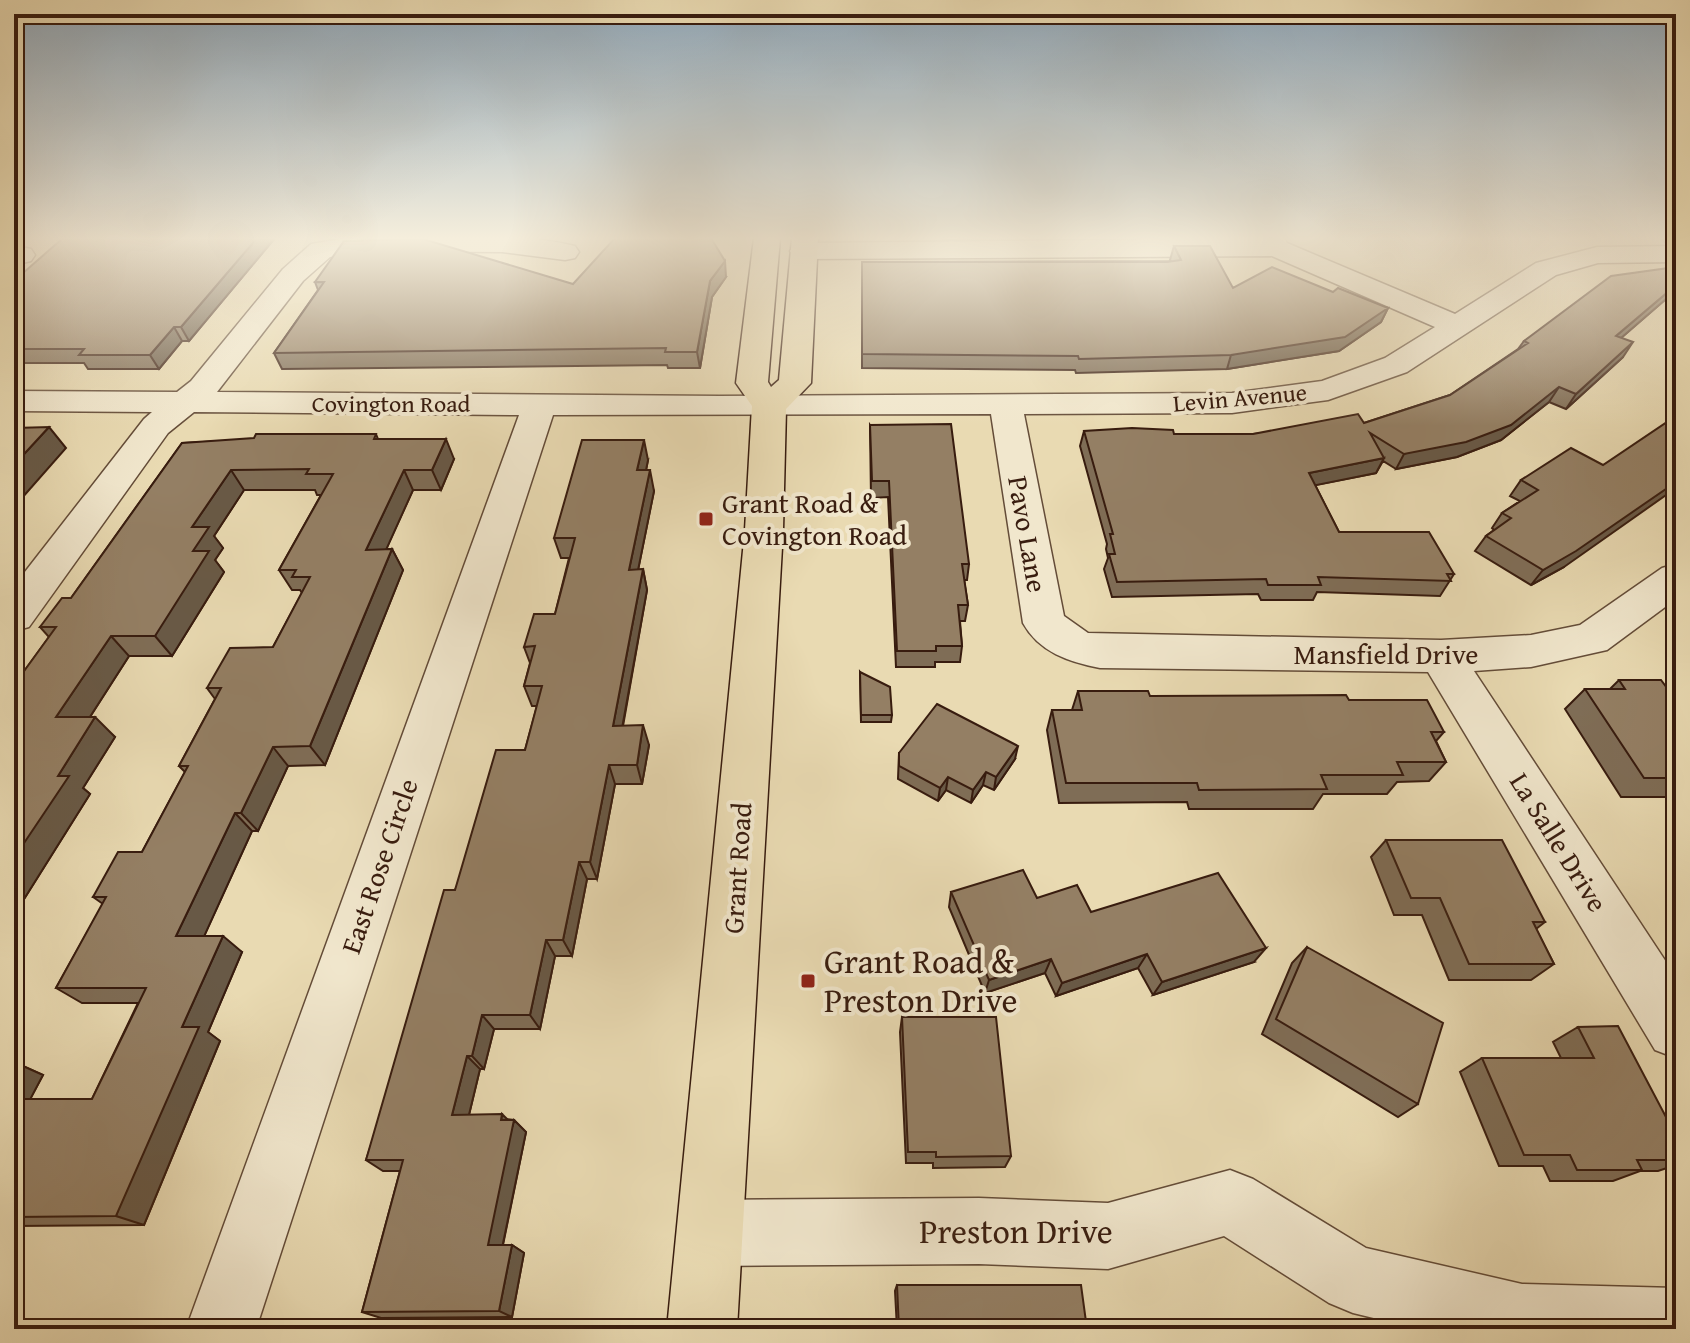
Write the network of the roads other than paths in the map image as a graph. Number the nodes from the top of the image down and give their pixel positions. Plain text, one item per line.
1 (273, 301) edge
2 (761, 301) edge
3 (801, 301) edge
4 (1402, 301) edge
5 (1495, 301) edge
6 (1456, 325) junction
7 (14, 401) edge
8 (184, 403) junction
9 (540, 405) junction
10 (769, 406) junction
11 (1006, 406) junction
12 (1676, 578) edge
13 (14, 616) edge
14 (1076, 647) joint
15 (1441, 656) junction
16 (1676, 1029) edge
17 (710, 1233) junction
18 (1676, 1323) edge
19 (221, 1329) edge
20 (702, 1329) edge

1 - 8 street
2 - 10 main road, Grant Road
3 - 10 main road
4 - 6 street
5 - 6 street, Levin Avenue
6 - 11 street, Levin Avenue
7 - 8 street, Covington Road
8 - 9 street, Covington Road
8 - 13 street
9 - 10 street, Covington Road
9 - 19 street, East Rose Circle
10 - 11 street, Levin Avenue
10 - 17 main road, Grant Road
11 - 14 street, Pavo Lane
12 - 15 street, Mansfield Drive
14 - 15 street, Mansfield Drive
15 - 16 street, La Salle Drive
17 - 18 street, Preston Drive
17 - 20 main road, Grant Road

